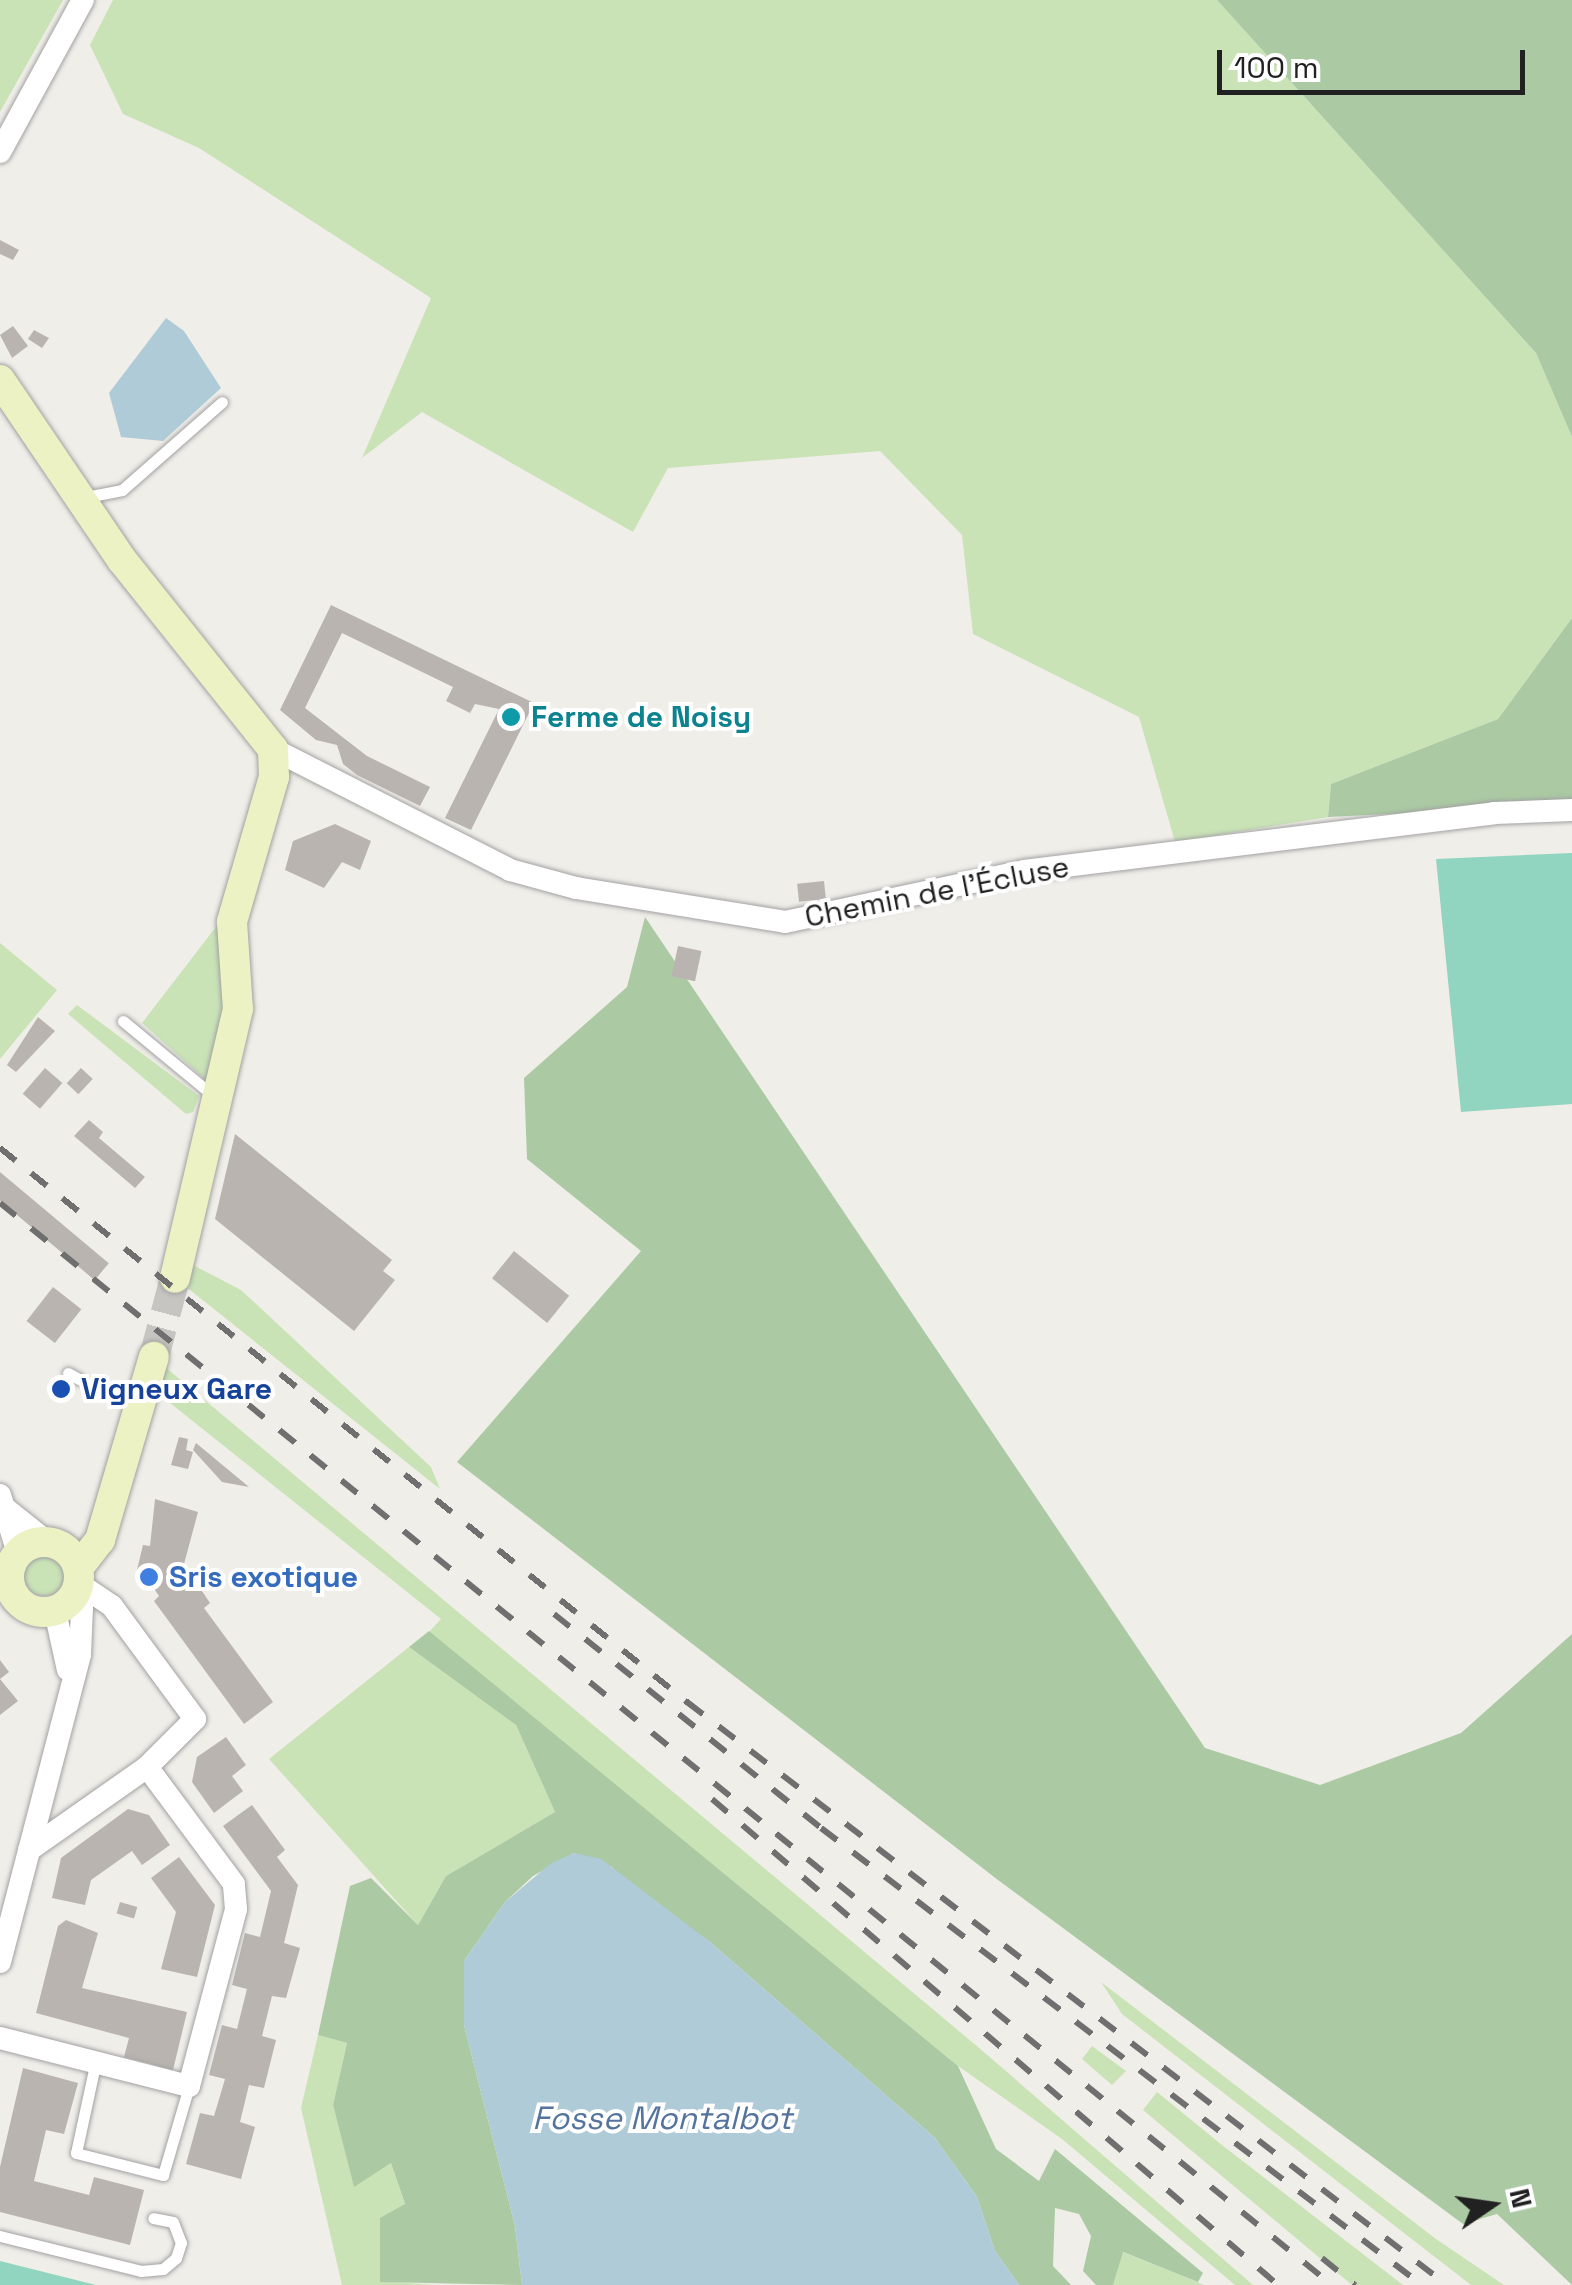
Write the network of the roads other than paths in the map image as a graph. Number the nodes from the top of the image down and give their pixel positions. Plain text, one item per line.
1 (83, 0) edge
2 (0, 152) edge
3 (0, 380) edge
4 (222, 402) dead end
5 (78, 498) junction
6 (272, 749) junction
7 (1572, 810) edge
8 (123, 1022) dead end
9 (218, 1100) junction
10 (175, 1278) tunnel mouth
11 (154, 1358) tunnel mouth
12 (3, 1502) edge
13 (18, 1560) edge
14 (72, 1589) junction
15 (147, 1766) junction
16 (29, 1850) junction
17 (0, 1962) edge
18 (0, 2038) edge
19 (95, 2064) junction
20 (189, 2086) junction
21 (153, 2218) dead end
22 (0, 2236) edge

1 - 2 street
3 - 5 street
4 - 5 lane
5 - 6 street
6 - 7 street, Chemin de l'Écluse
6 - 9 street
8 - 9 lane
9 - 10 street
11 - 14 street
12 - 13 street
13 - 14 street
13 - 14 street
14 - 15 street
14 - 16 street
15 - 16 street
15 - 20 street
16 - 17 street
18 - 19 street
19 - 20 street
19 - 20 lane
21 - 22 lane

